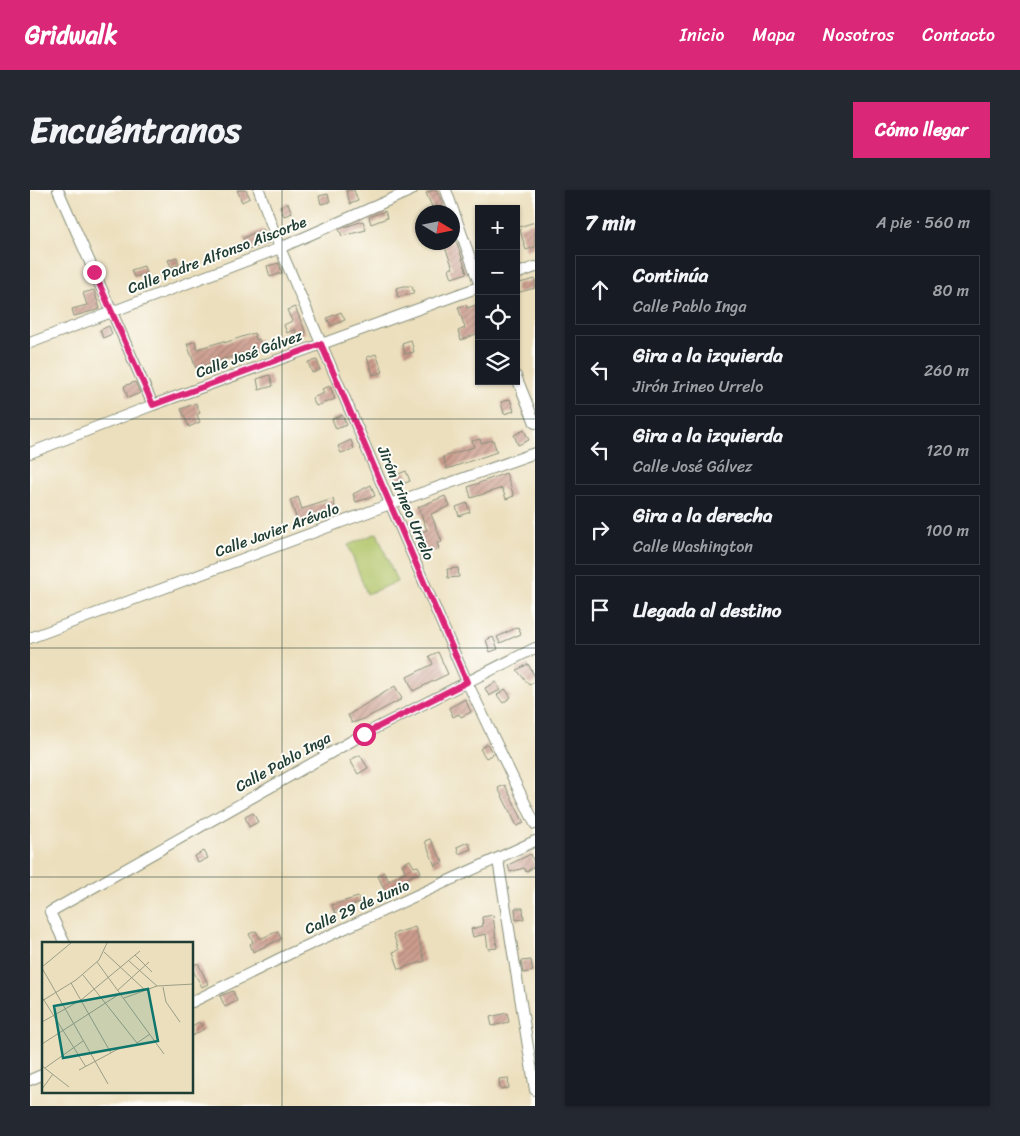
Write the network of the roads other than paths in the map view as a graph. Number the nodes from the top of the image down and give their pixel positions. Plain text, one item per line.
1 (58, 190) edge
2 (259, 190) edge
3 (412, 190) edge
4 (446, 190) edge
5 (280, 248) junction
6 (535, 267) edge
7 (475, 272) edge
8 (520, 273) edge
9 (475, 288) edge
10 (112, 312) junction
11 (30, 342) edge
12 (321, 344) junction
13 (520, 385) edge
14 (153, 405) junction
15 (535, 423) edge
16 (30, 453) edge
17 (535, 453) edge
18 (390, 504) junction
19 (30, 638) edge
20 (535, 648) edge
21 (467, 682) junction
22 (535, 824) edge
23 (535, 841) edge
24 (498, 860) junction
25 (64, 942) edge
26 (194, 1001) edge
27 (533, 1068) edge
28 (42, 1075) edge
29 (30, 1080) edge
30 (535, 1090) edge

1 - 10 street
2 - 5 street, Jirón Irineo Urrelo
3 - 5 street, Calle Padre Alfonso Aiscorbe
4 - 7 street
5 - 10 street, Calle Padre Alfonso Aiscorbe
5 - 12 street, Jirón Irineo Urrelo
6 - 8 street
9 - 12 street, Calle José Gálvez
10 - 11 street, Calle Padre Alfonso Aiscorbe
10 - 14 street
12 - 14 street, Calle José Gálvez
12 - 18 street, Jirón Irineo Urrelo
13 - 15 street
14 - 16 street, Calle José Gálvez
17 - 18 street, Calle Javier Arévalo
18 - 19 street, Calle Javier Arévalo
18 - 21 street, Jirón Irineo Urrelo
20 - 21 street, Calle Pablo Inga
21 - 22 street, Jirón Irineo Urrelo
21 - 25 street, Calle Pablo Inga
23 - 24 street, Calle 29 de Junio
24 - 26 street, Calle 29 de Junio
24 - 27 street
27 - 30 street
28 - 29 street

